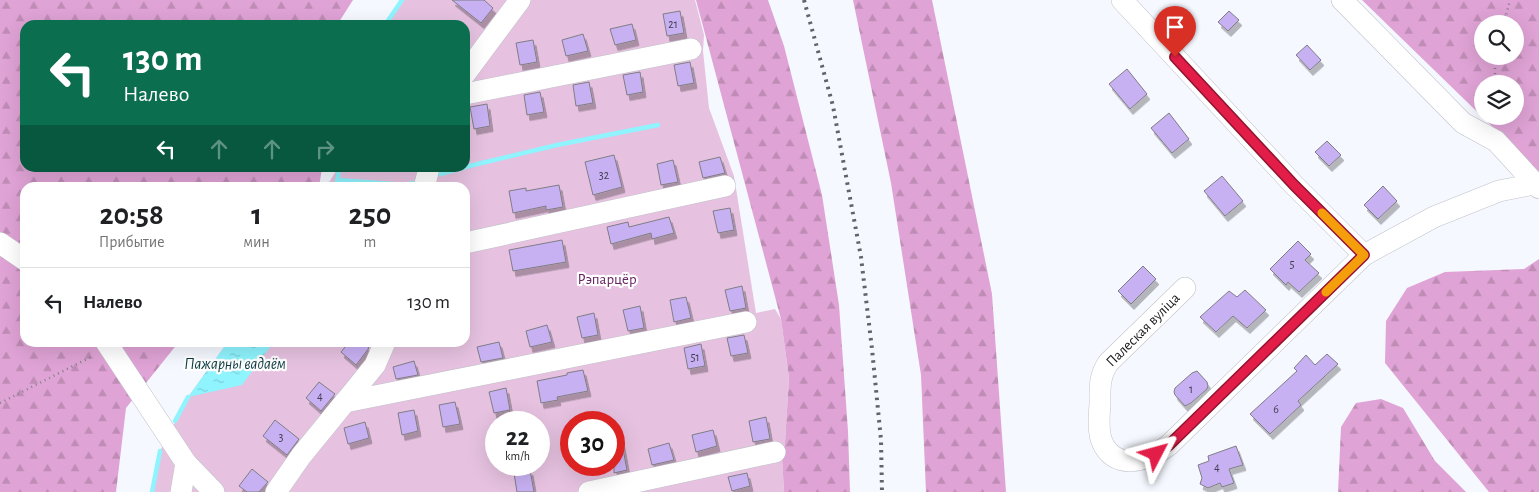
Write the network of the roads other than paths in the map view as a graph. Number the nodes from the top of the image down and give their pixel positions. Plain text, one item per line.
1 (520, 0) edge
2 (1122, 0) edge
3 (1342, 0) edge
4 (692, 49) dead end
5 (470, 67) edge
6 (470, 93) edge
7 (725, 186) dead end
8 (1536, 186) edge
9 (470, 242) edge
10 (0, 243) edge
11 (1364, 255) junction
12 (20, 256) edge
13 (1185, 288) dead end
14 (746, 322) dead end
15 (109, 347) edge
16 (383, 347) edge
17 (345, 402) junction
18 (775, 452) dead end
19 (186, 463) junction
20 (181, 492) edge
21 (214, 492) edge
22 (276, 492) edge
23 (589, 492) edge

1 - 5 street
2 - 11 street
3 - 8 street
4 - 6 street
7 - 9 street
8 - 11 street, Палеская вуліца
10 - 12 street
11 - 13 street, Палеская вуліца
14 - 17 street
15 - 19 street
16 - 17 street
17 - 22 street
18 - 23 street
19 - 20 street
19 - 21 street

